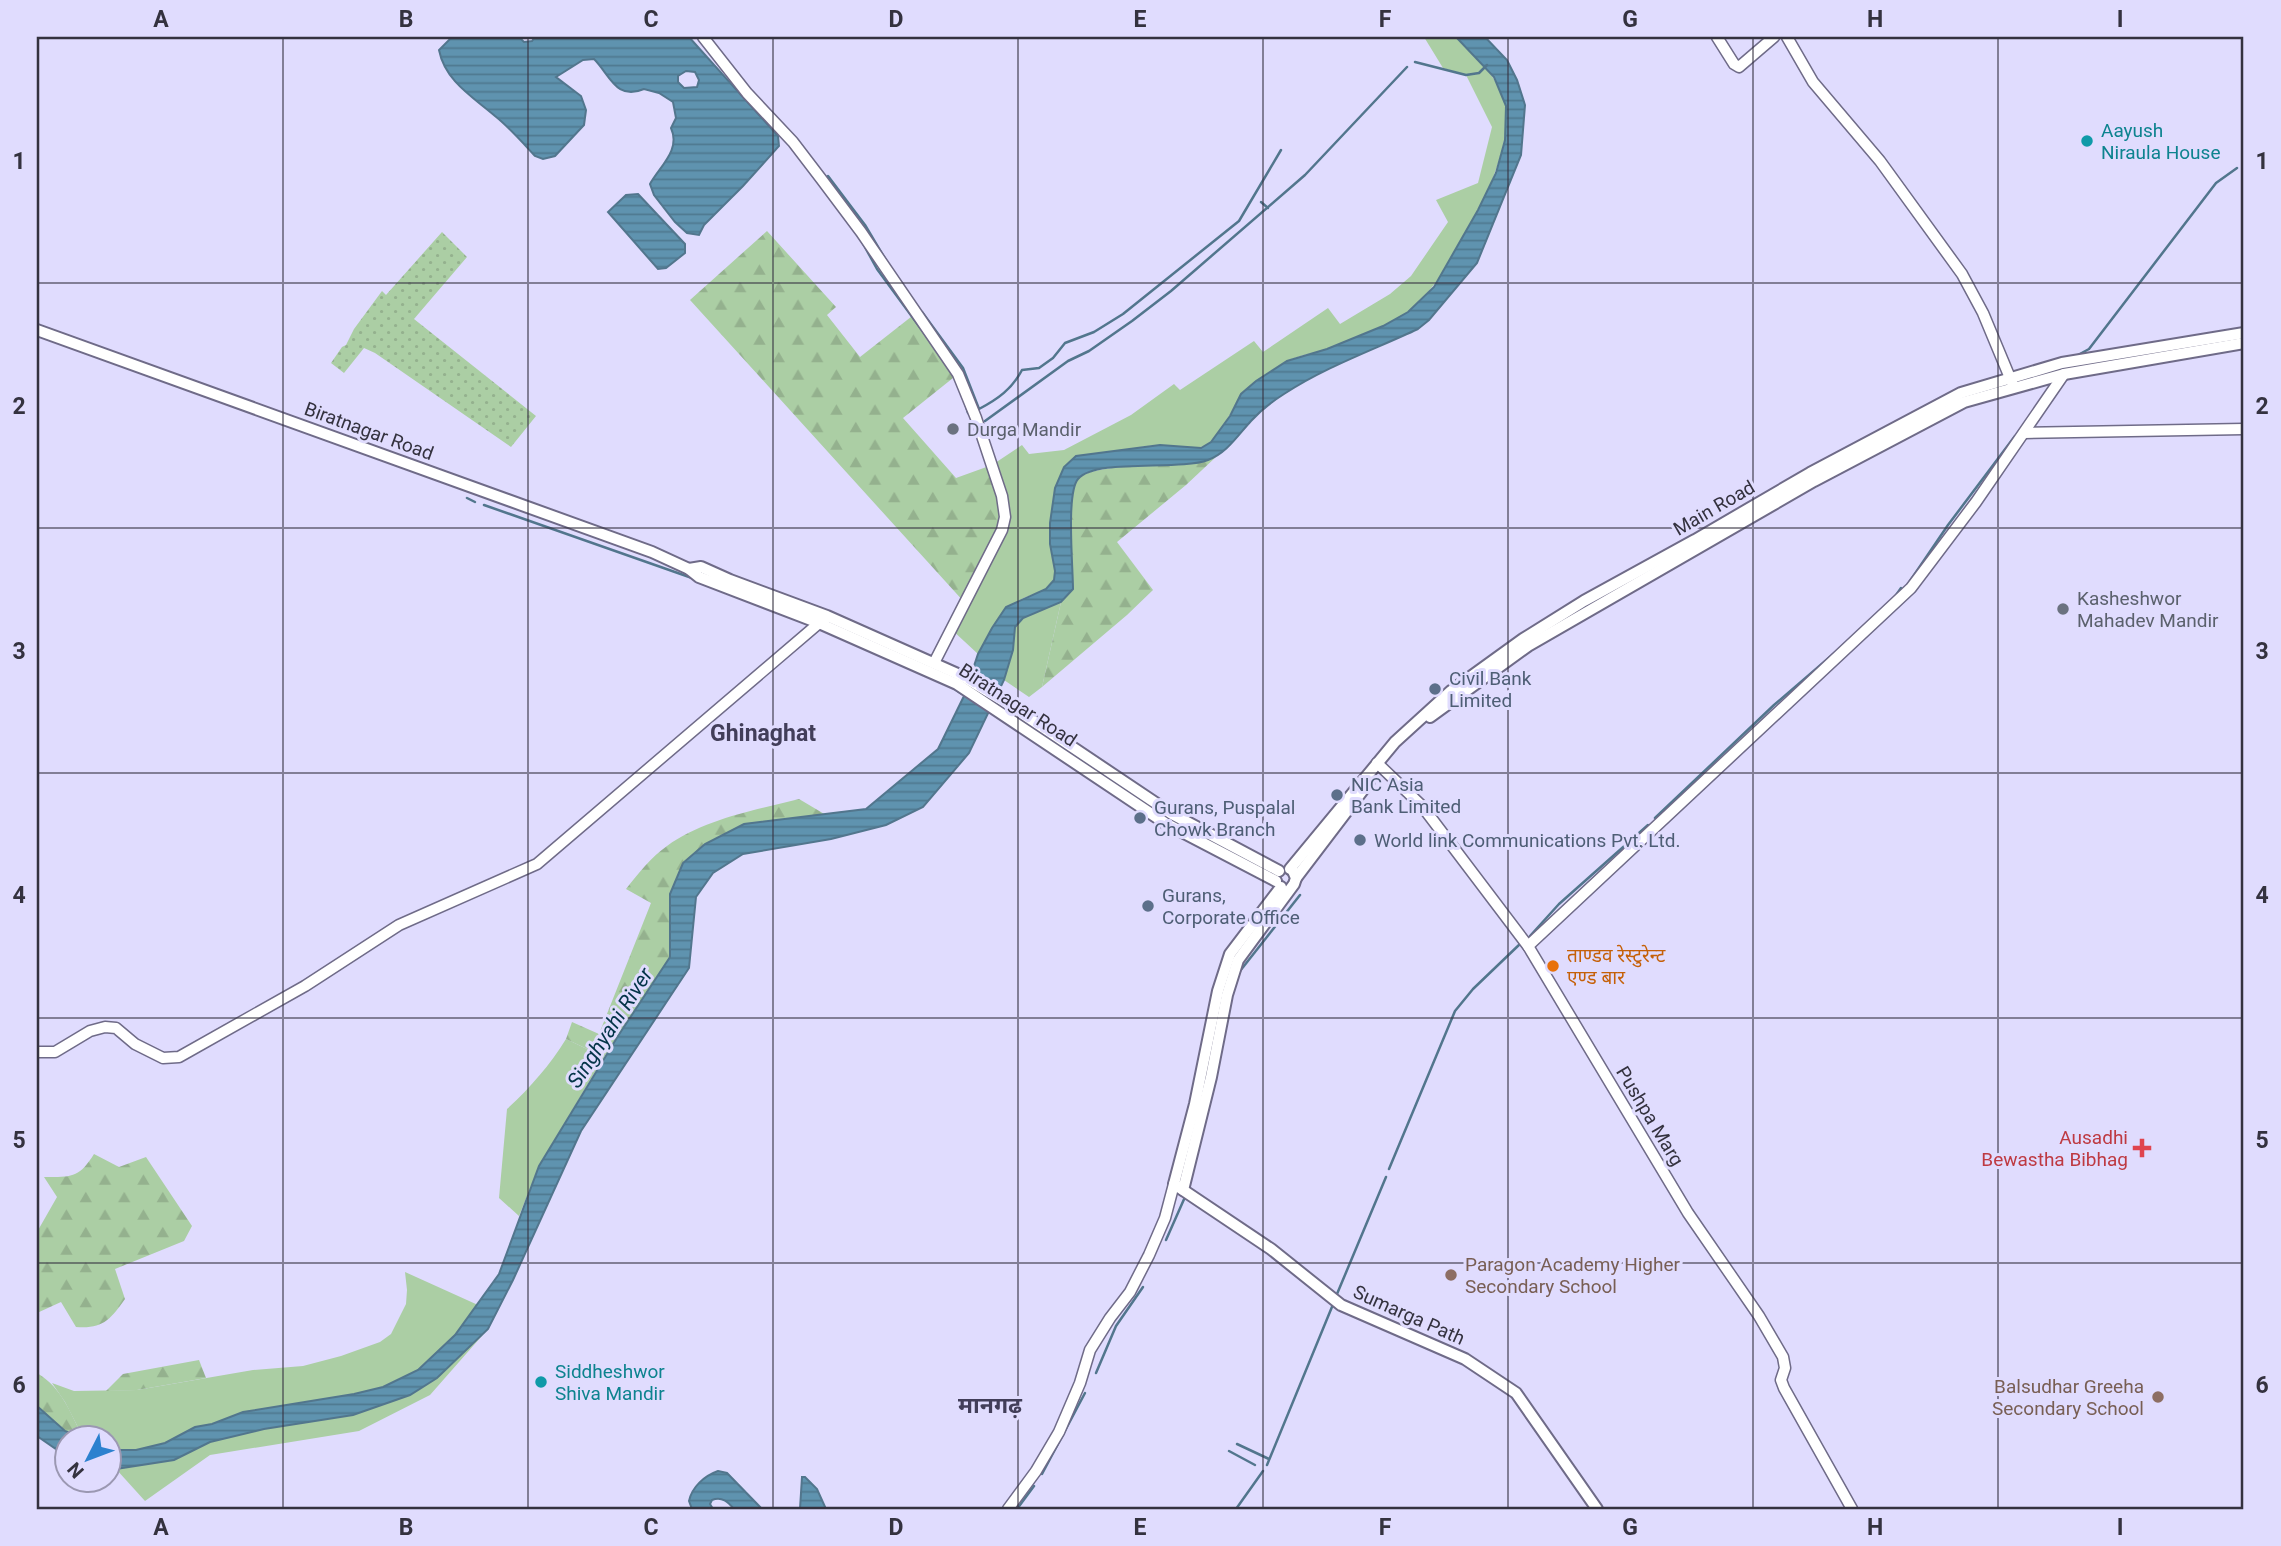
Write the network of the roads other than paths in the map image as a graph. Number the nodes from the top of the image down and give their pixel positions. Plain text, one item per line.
1 (703, 37) edge
2 (1717, 37) edge
3 (1774, 37) edge
4 (1787, 37) edge
5 (37, 330) edge
6 (2244, 333) edge
7 (2244, 343) edge
8 (2064, 374) junction
9 (2013, 384) junction
10 (2244, 429) edge
11 (2024, 433) junction
12 (823, 620) junction
13 (934, 663) junction
14 (959, 680) junction
15 (1379, 765) junction
16 (1286, 879) junction
17 (1528, 946) junction
18 (37, 1052) edge
19 (1179, 1187) junction
20 (1008, 1509) edge
21 (1597, 1509) edge
22 (1852, 1509) edge

1 - 13 street
2 - 3 street
4 - 9 street
5 - 12 main road, Biratnagar Road
6 - 9 main road, Main Road
7 - 8 main road, Main Road
8 - 9 main road, Main Road
8 - 11 street
9 - 15 main road, Main Road
10 - 11 street
11 - 17 street
12 - 13 main road, Biratnagar Road
12 - 14 main road, Biratnagar Road
12 - 18 street
13 - 14 main road, Biratnagar Road
14 - 16 main road, Biratnagar Road
15 - 16 main road, Main Road
15 - 17 street, Pushpa Marg
16 - 19 main road, Main Road
17 - 22 street, Pushpa Marg
19 - 20 street
19 - 21 main road, Sumarga Path

